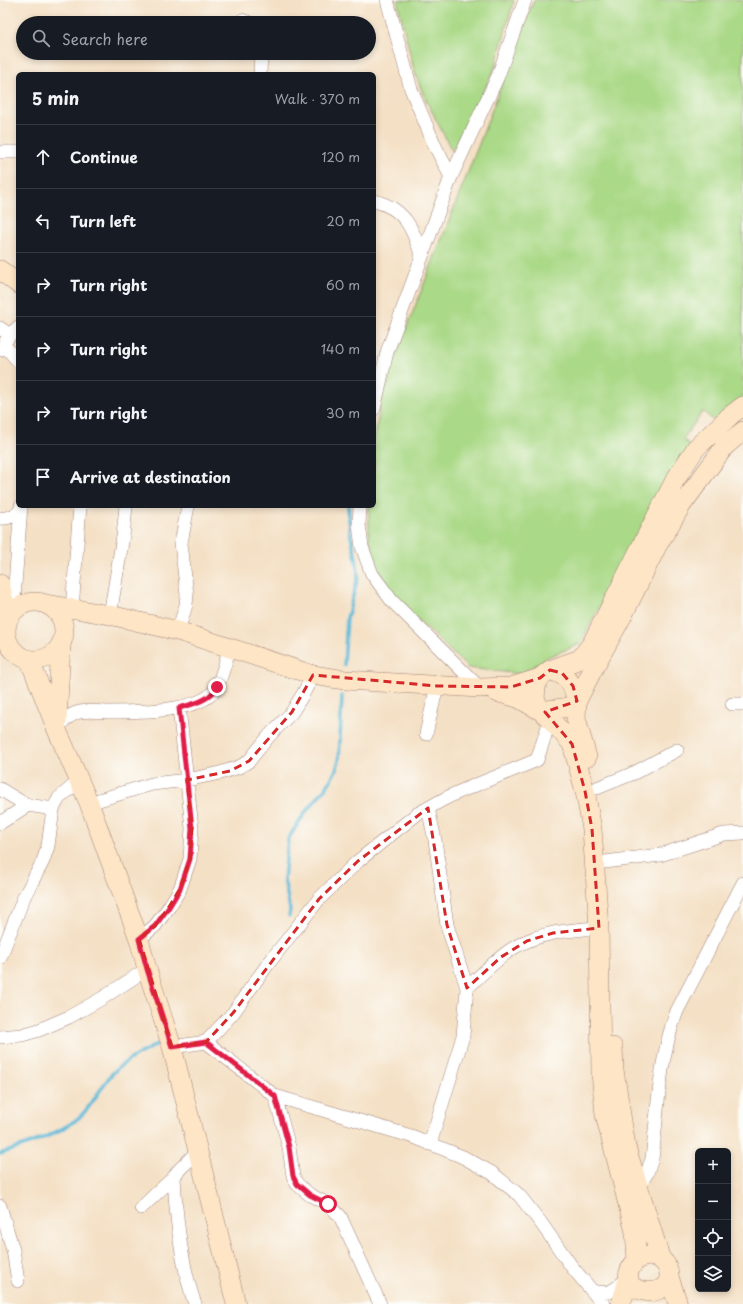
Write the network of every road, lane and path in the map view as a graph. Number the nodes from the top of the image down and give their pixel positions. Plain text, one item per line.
1 (387, 0) edge
2 (525, 0) edge
3 (261, 60) edge
4 (260, 72) edge
5 (0, 152) edge
6 (16, 152) edge
7 (451, 177) junction
8 (376, 202) edge
9 (422, 257) junction
10 (0, 270) edge
11 (16, 282) edge
12 (6, 337) edge
13 (16, 357) edge
14 (379, 361) edge
15 (376, 390) edge
16 (743, 406) edge
17 (743, 431) edge
18 (21, 508) edge
19 (80, 508) edge
20 (126, 508) edge
21 (188, 508) edge
22 (360, 508) edge
23 (0, 518) edge
24 (0, 584) edge
25 (46, 604) junction
26 (72, 608) junction
27 (11, 614) junction
28 (110, 615) junction
29 (63, 625) junction
30 (178, 631) junction
31 (61, 644) junction
32 (230, 647) junction
33 (5, 648) edge
34 (30, 661) junction
35 (545, 674) junction
36 (313, 675) junction
37 (437, 686) junction
38 (480, 688) junction
39 (577, 701) junction
40 (179, 708) junction
41 (548, 713) junction
42 (57, 728) junction
43 (426, 734) dead end
44 (677, 750) dead end
45 (79, 780) junction
46 (187, 780) junction
47 (597, 788) junction
48 (0, 789) edge
49 (89, 803) junction
50 (28, 804) junction
51 (428, 808) junction
52 (53, 809) junction
53 (0, 823) edge
54 (743, 834) edge
55 (605, 862) junction
56 (743, 883) edge
57 (599, 928) junction
58 (139, 939) junction
59 (0, 958) edge
60 (147, 969) junction
61 (467, 988) junction
62 (0, 1037) edge
63 (206, 1042) junction
64 (172, 1047) junction
65 (275, 1096) junction
66 (430, 1144) junction
67 (198, 1151) junction
68 (174, 1177) junction
69 (639, 1186) junction
70 (0, 1206) edge
71 (141, 1208) dead end
72 (637, 1260) junction
73 (661, 1260) junction
74 (629, 1277) junction
75 (669, 1277) junction
76 (18, 1281) dead end
77 (592, 1291) junction
78 (652, 1301) edge
79 (195, 1304) edge
80 (236, 1304) edge
81 (380, 1304) edge
82 (603, 1304) edge
83 (621, 1304) edge
84 (678, 1304) edge

1 - 7 street
2 - 7 street
3 - 4 street
5 - 6 street
7 - 9 street
8 - 9 street
9 - 14 street
10 - 11 main road
12 - 13 street
14 - 15 street
16 - 35 main road
17 - 39 main road
18 - 23 street
18 - 27 street
19 - 26 street
20 - 28 street
21 - 30 street
22 - 38 street
24 - 27 main road
25 - 26 main road
25 - 27 main road
25 - 29 main road
26 - 28 main road
26 - 29 main road
27 - 33 main road
28 - 30 main road
29 - 31 main road
30 - 32 main road
31 - 34 main road
31 - 42 main road
32 - 36 main road
32 - 40 street
33 - 34 main road
34 - 42 main road
35 - 38 main road
35 - 39 main road
35 - 41 main road
36 - 37 main road
36 - 46 street
37 - 38 main road
37 - 43 street
38 - 41 main road
39 - 41 main road
39 - 47 main road
40 - 42 street
40 - 46 street
41 - 51 street
41 - 57 main road
42 - 45 main road
44 - 47 street
45 - 49 main road
45 - 52 street
46 - 49 street
46 - 58 street
47 - 55 main road
48 - 50 street
49 - 58 main road
50 - 52 street
50 - 53 street
51 - 61 street
51 - 63 street
52 - 59 street
54 - 55 street
55 - 69 main road
56 - 69 street
57 - 61 street
57 - 72 main road
58 - 60 main road
60 - 62 street
60 - 64 main road
61 - 66 street
63 - 64 street
63 - 65 street
64 - 67 main road
65 - 66 street
65 - 81 street
66 - 77 street
67 - 68 street
67 - 80 main road
68 - 71 street
68 - 79 street
69 - 73 main road
70 - 76 street
72 - 73 main road
72 - 74 main road
73 - 75 main road
74 - 77 street
74 - 78 main road
74 - 83 main road
75 - 78 main road
75 - 84 main road
77 - 82 street

